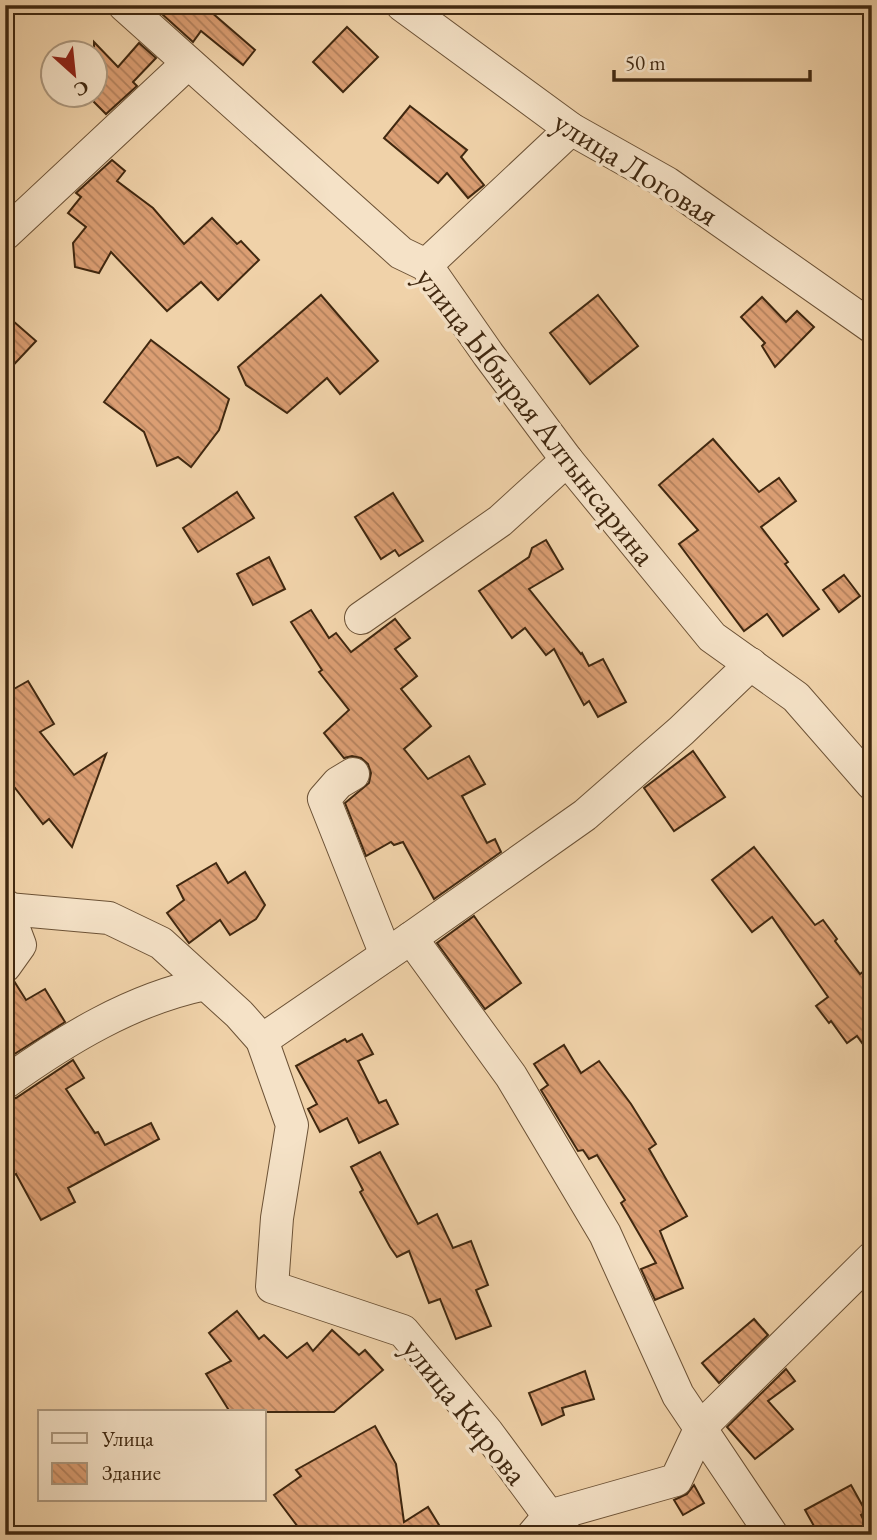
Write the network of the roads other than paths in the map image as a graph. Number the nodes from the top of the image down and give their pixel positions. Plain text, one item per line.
1 (124, 5) edge
2 (402, 5) edge
3 (188, 63) junction
4 (571, 129) junction
5 (5, 234) edge
6 (426, 265) junction
7 (872, 327) edge
8 (567, 460) junction
9 (360, 618) dead end
10 (751, 664) junction
11 (353, 774) dead end
12 (872, 783) edge
13 (7, 907) edge
14 (399, 947) junction
15 (5, 966) edge
16 (205, 984) junction
17 (262, 1040) junction
18 (5, 1083) edge
19 (872, 1258) edge
20 (701, 1427) junction
21 (549, 1529) edge
22 (772, 1535) edge

1 - 3 street, улица Ыбырая Алтынсарина
2 - 4 street, улица Логовая
3 - 5 street
3 - 6 street, улица Ыбырая Алтынсарина
4 - 6 street
4 - 7 street, улица Логовая
6 - 8 street, улица Ыбырая Алтынсарина
8 - 9 street
8 - 10 street, улица Ыбырая Алтынсарина
10 - 12 street, улица Ыбырая Алтынсарина
10 - 14 street
11 - 14 street
13 - 15 street
13 - 16 street, улица Кирова
14 - 17 street
14 - 20 street
16 - 17 street, улица Кирова
16 - 18 street
17 - 21 street, улица Кирова
19 - 20 street
20 - 21 street
20 - 22 street

